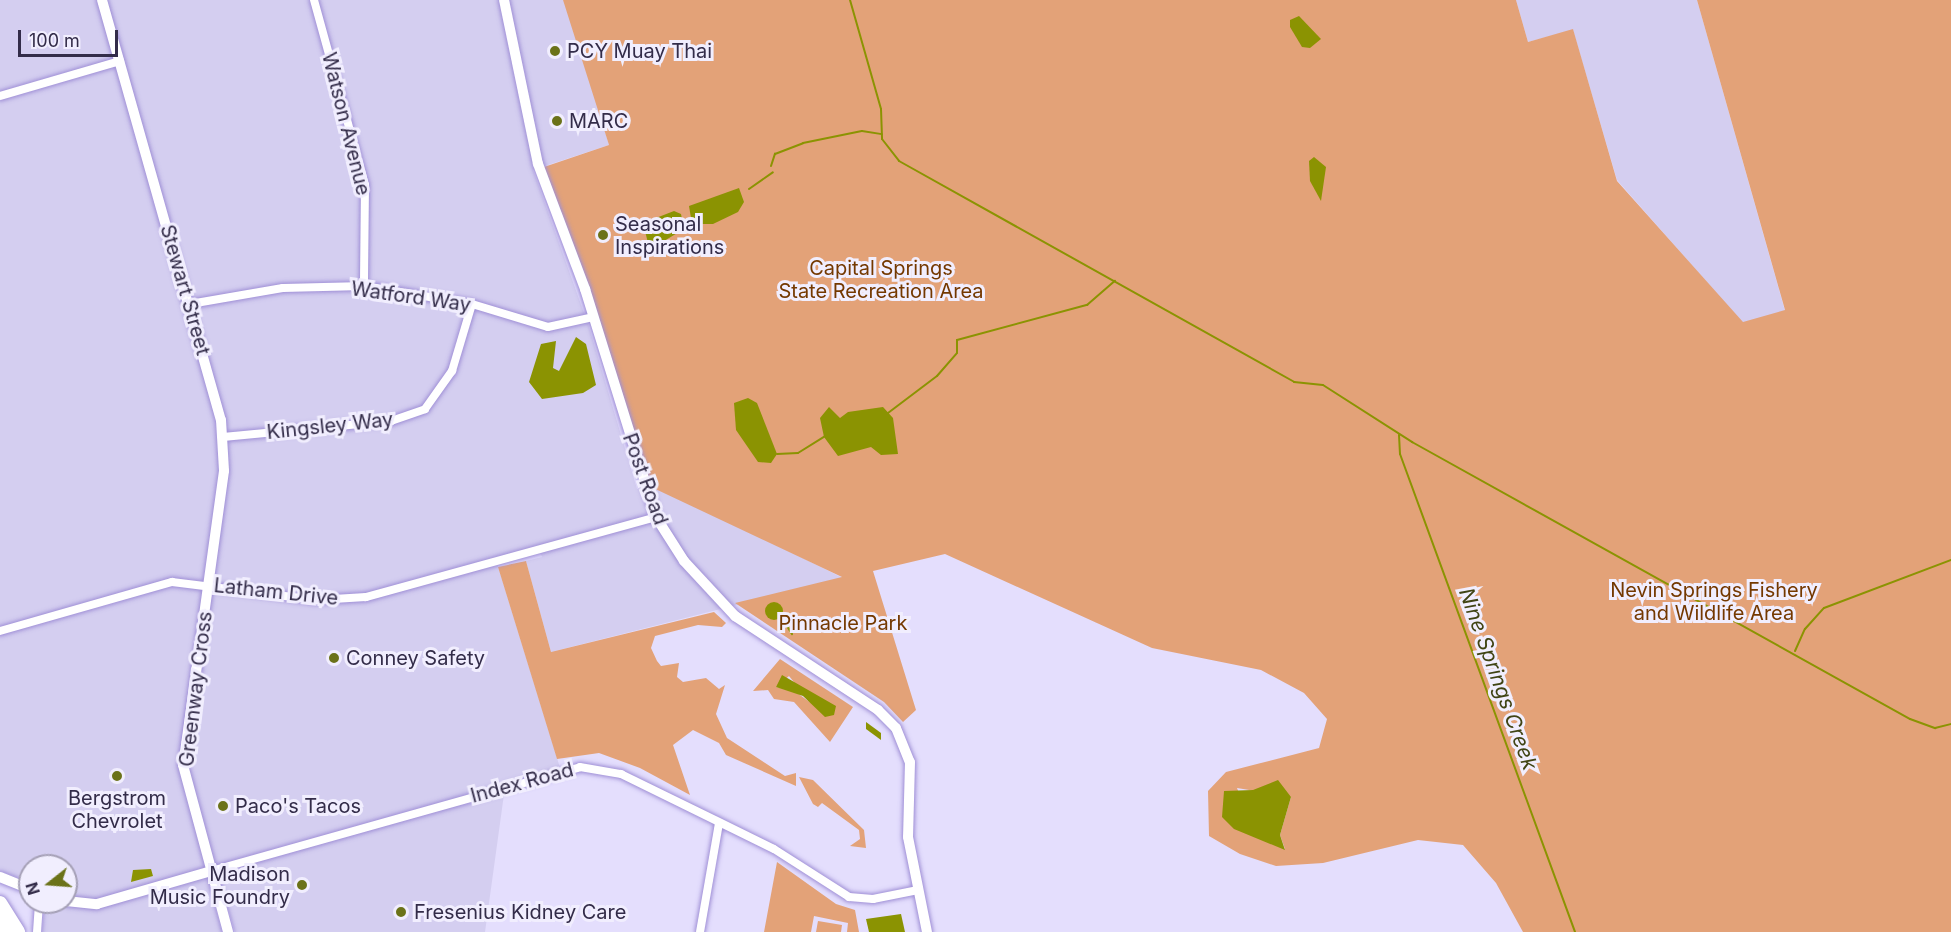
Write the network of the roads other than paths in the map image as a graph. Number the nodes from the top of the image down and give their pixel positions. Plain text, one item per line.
1 (102, 0) edge
2 (314, 0) edge
3 (504, 0) edge
4 (120, 61) junction
5 (0, 96) edge
6 (364, 286) junction
7 (190, 304) junction
8 (472, 304) junction
9 (593, 318) junction
10 (223, 437) junction
11 (656, 517) junction
12 (209, 585) junction
13 (0, 631) edge
14 (719, 823) junction
15 (211, 871) junction
16 (0, 877) edge
17 (18, 884) edge
18 (918, 890) junction
19 (78, 902) edge
20 (0, 903) edge
21 (38, 914) edge
22 (0, 919) edge
23 (6, 932) edge
24 (18, 932) edge
25 (37, 932) edge
26 (228, 932) edge
27 (700, 932) edge
28 (927, 932) edge

1 - 4 street, Stewart Street
2 - 6 street, Watson Avenue
3 - 9 street, Post Road
4 - 5 street
4 - 7 street, Stewart Street
6 - 7 street, Watford Way
6 - 8 street, Watford Way
7 - 10 street, Stewart Street
8 - 9 street, Watford Way
8 - 10 street, Kingsley Way
9 - 11 street, Post Road
10 - 12 street, Stewart Street
11 - 12 street, Latham Drive
11 - 18 street, Post Road
12 - 13 street, Latham Drive
12 - 15 street, Greenway Cross
14 - 15 street, Index Road
14 - 18 street, Index Road
14 - 27 street
15 - 19 street
15 - 26 street, Greenway Cross
16 - 17 street
18 - 28 street, Post Road
20 - 24 highway
21 - 25 street
22 - 23 highway

